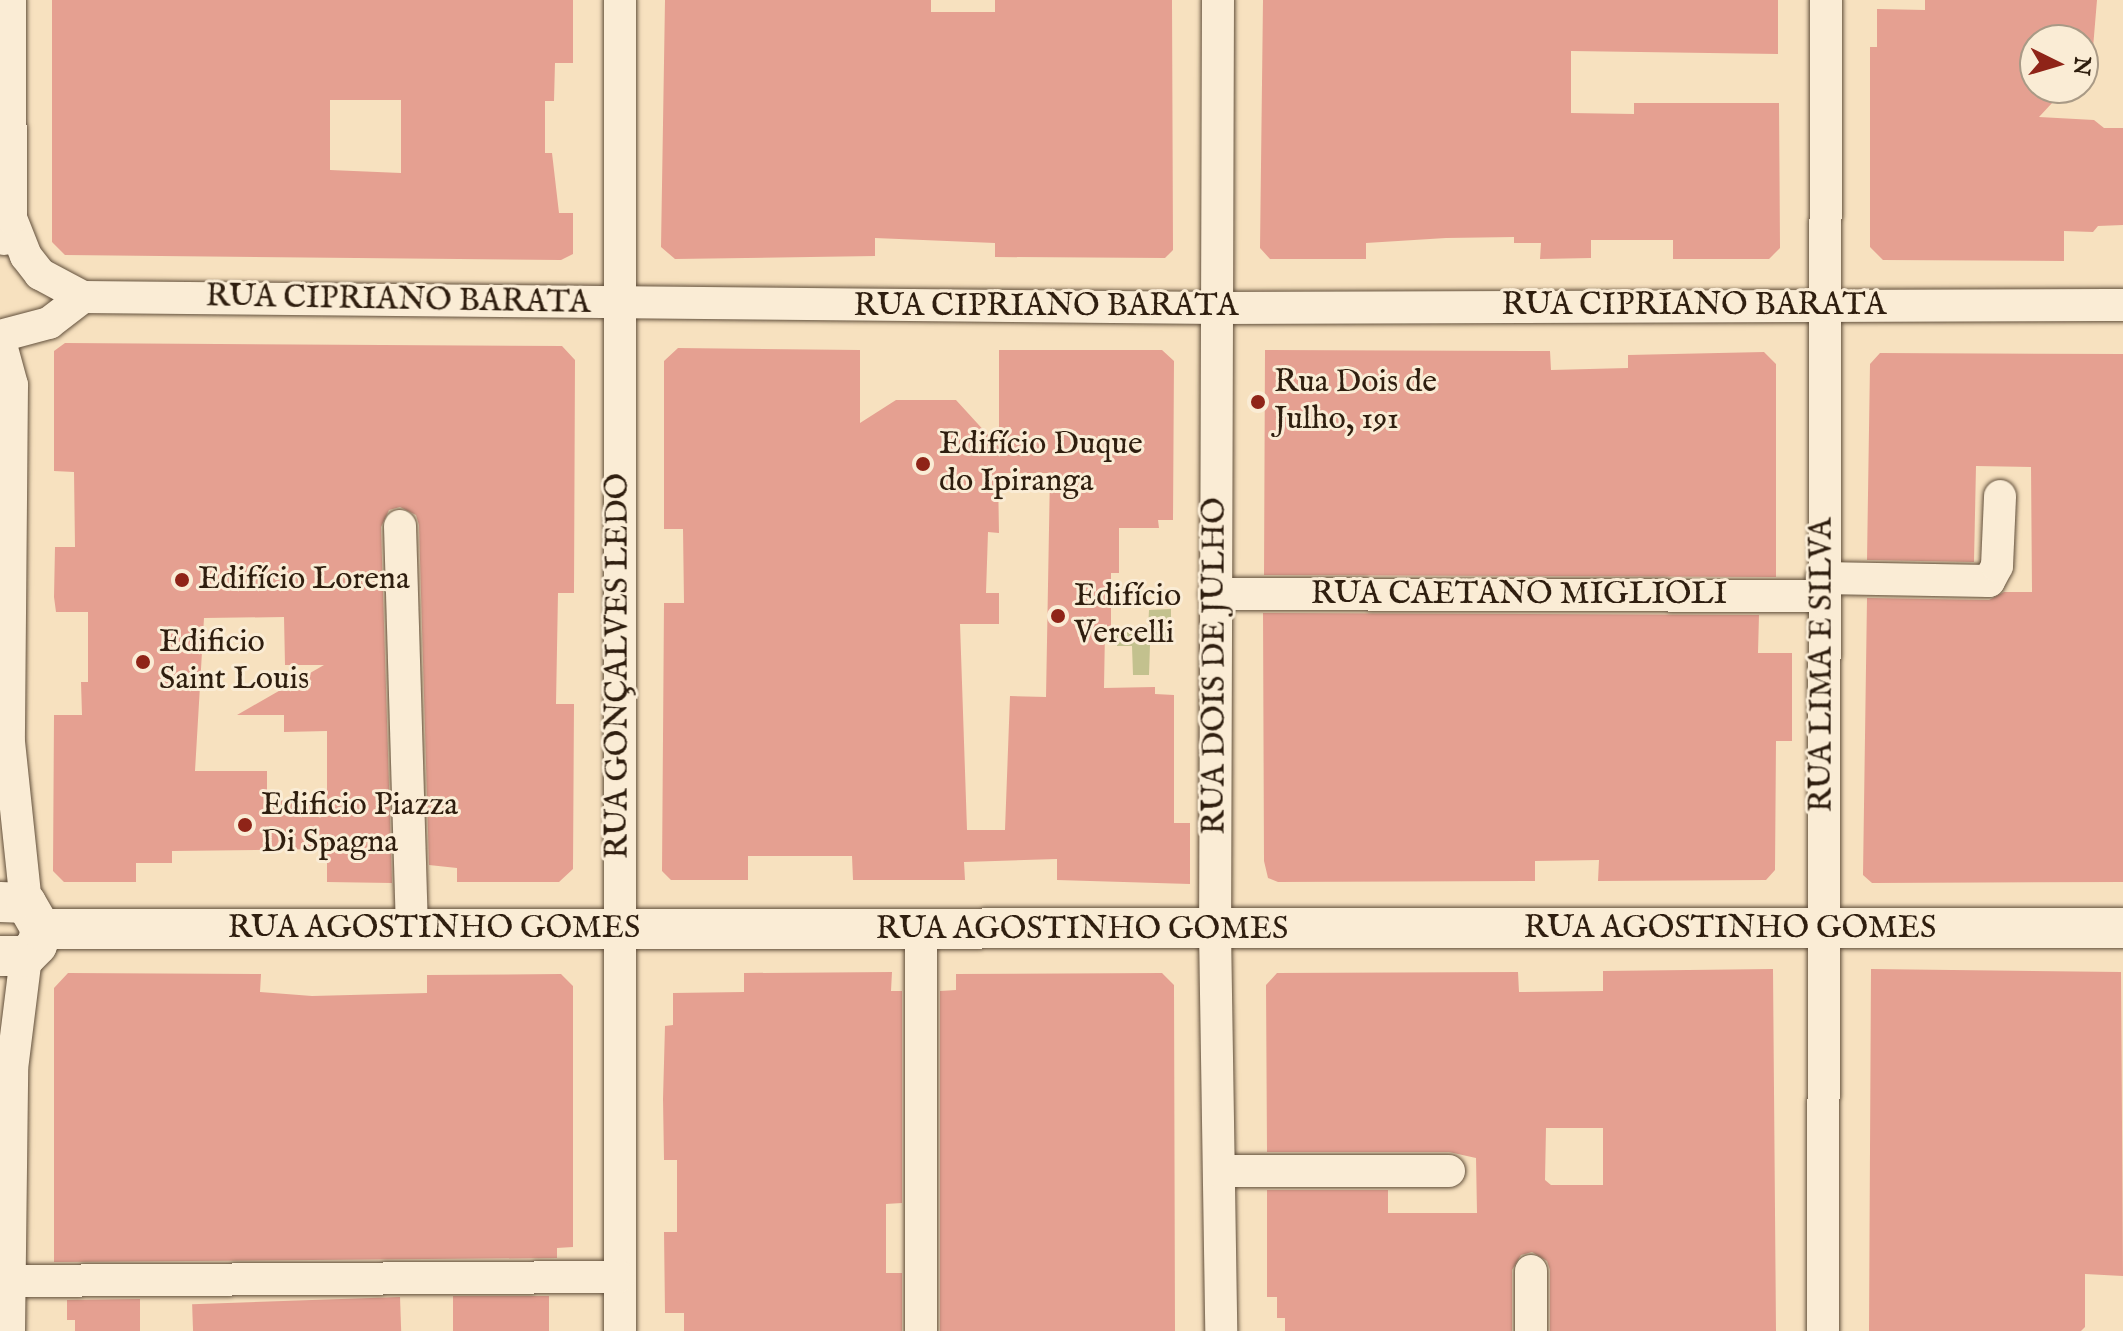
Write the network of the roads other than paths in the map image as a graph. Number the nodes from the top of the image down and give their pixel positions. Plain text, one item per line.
1 (10, 0) edge
2 (620, 0) edge
3 (1218, 0) edge
4 (1826, 0) edge
5 (11, 218) junction
6 (0, 249) edge
7 (83, 297) junction
8 (619, 304) junction
9 (1825, 305) junction
10 (2123, 305) edge
11 (1218, 308) junction
12 (10, 336) edge
13 (2000, 496) dead end
14 (400, 526) dead end
15 (1822, 587) junction
16 (1215, 594) junction
17 (9, 742) junction
18 (0, 817) edge
19 (2123, 928) edge
20 (19, 929) edge
21 (412, 929) junction
22 (619, 930) junction
23 (921, 930) junction
24 (1215, 930) junction
25 (1823, 930) junction
26 (0, 1020) edge
27 (12, 1069) junction
28 (1219, 1171) junction
29 (1449, 1171) dead end
30 (1531, 1271) dead end
31 (619, 1277) junction
32 (8, 1281) junction
33 (9, 1331) edge
34 (620, 1331) edge
35 (921, 1331) edge
36 (1221, 1331) edge
37 (1531, 1331) edge
38 (1823, 1331) edge

1 - 5 street
2 - 8 street, RUA GONÇALVES LEDO
3 - 11 street, RUA DOIS DE JULHO
4 - 9 street, RUA LIMA E SILVA
5 - 6 street
5 - 7 street, RUA CIPRIANO BARATA
7 - 8 street, RUA CIPRIANO BARATA
7 - 12 street
8 - 11 street, RUA CIPRIANO BARATA
8 - 22 street, RUA GONÇALVES LEDO
9 - 10 street, RUA CIPRIANO BARATA
9 - 11 street, RUA CIPRIANO BARATA
9 - 15 street, RUA LIMA E SILVA
11 - 16 street, RUA DOIS DE JULHO
12 - 17 street
13 - 15 street, RUA CAETANO MIGLIOLI
14 - 21 street
15 - 16 street, RUA CAETANO MIGLIOLI
15 - 25 street, RUA LIMA E SILVA
16 - 24 street, RUA DOIS DE JULHO
17 - 18 street
17 - 20 street
19 - 25 street, RUA AGOSTINHO GOMES
20 - 21 street, RUA AGOSTINHO GOMES
20 - 27 street
21 - 22 street, RUA AGOSTINHO GOMES
22 - 23 street, RUA AGOSTINHO GOMES
22 - 31 street, RUA GONÇALVES LEDO
23 - 24 street, RUA AGOSTINHO GOMES
23 - 35 street
24 - 25 street, RUA AGOSTINHO GOMES
24 - 28 street, RUA DOIS DE JULHO
25 - 38 street, RUA LIMA E SILVA
26 - 27 street
27 - 32 street
28 - 29 street
28 - 36 street, RUA DOIS DE JULHO
30 - 37 street
31 - 32 street
31 - 34 street, RUA GONÇALVES LEDO
32 - 33 street

